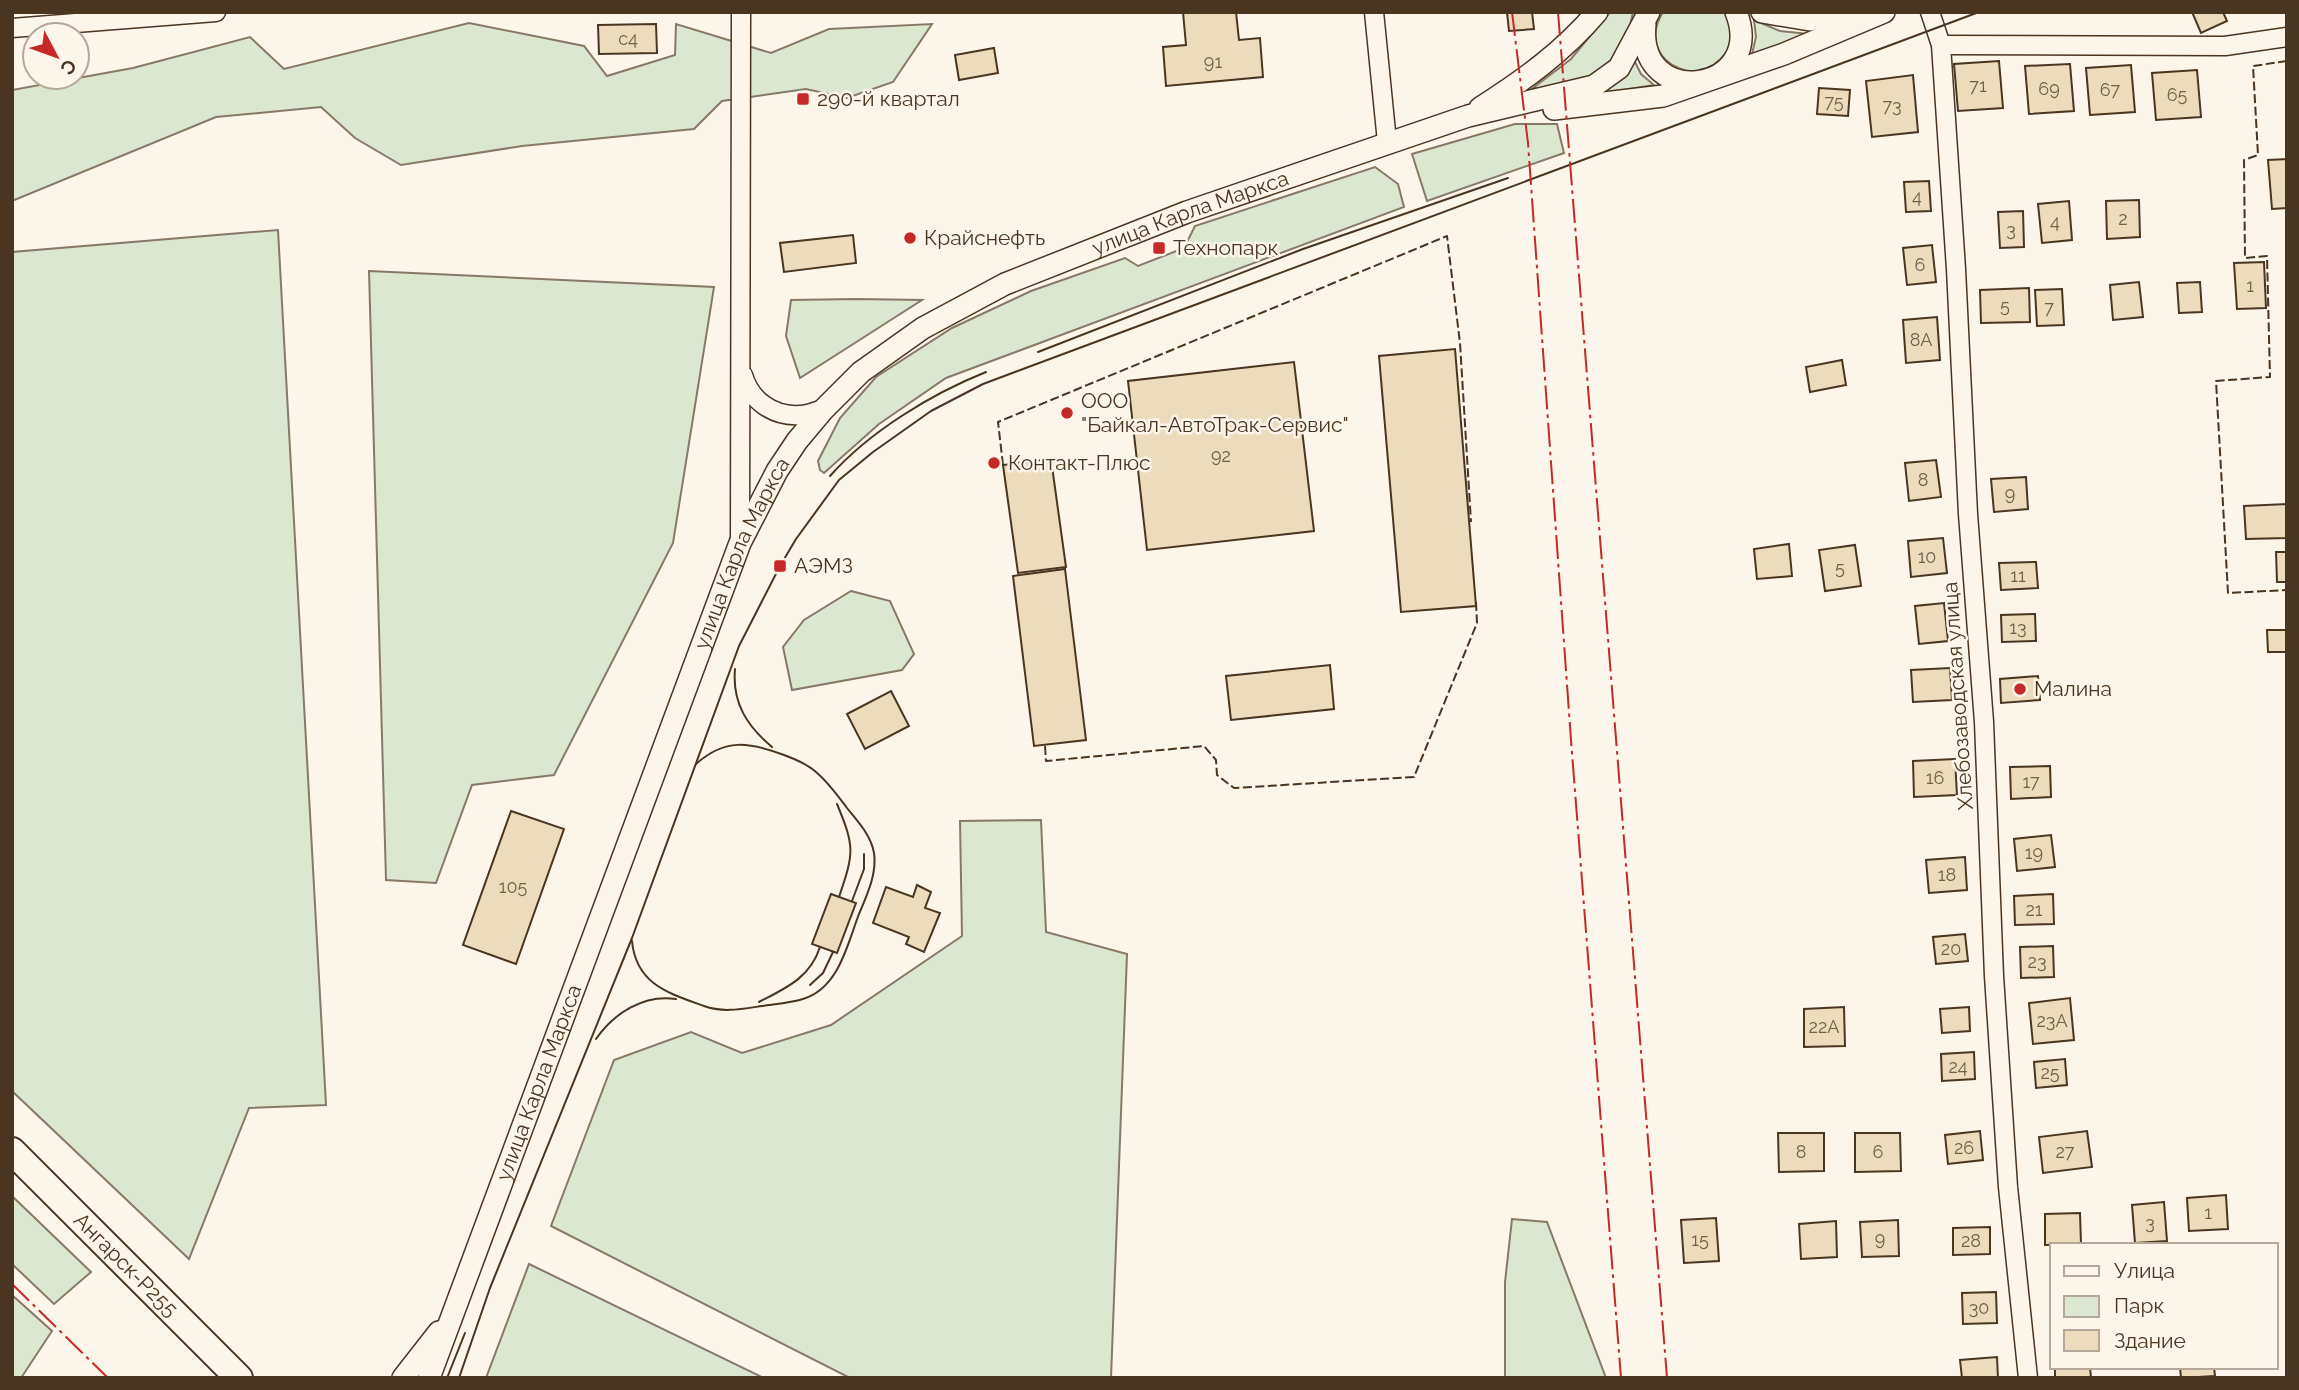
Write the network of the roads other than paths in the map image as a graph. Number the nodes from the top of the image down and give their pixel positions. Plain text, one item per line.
1 (216, 12) edge
2 (741, 12) edge
3 (1374, 12) edge
4 (1597, 12) edge
5 (1649, 12) edge
6 (1736, 12) edge
7 (1762, 12) edge
8 (1859, 12) edge
9 (1884, 12) edge
10 (1930, 12) edge
11 (12, 28) edge
12 (2287, 37) edge
13 (1941, 45) junction
14 (1712, 80) junction
15 (1468, 116) junction
16 (1387, 142) junction
17 (740, 365) junction
18 (822, 410) junction
19 (740, 543) junction
20 (12, 1151) edge
21 (454, 1314) junction
22 (239, 1376) edge
23 (403, 1378) edge
24 (429, 1378) edge
25 (2028, 1378) edge

1 - 11 street
2 - 17 street
3 - 16 street
4 - 15 street
5 - 14 street
5 - 15 street, улица Карла Маркса
6 - 14 street
7 - 8 street
9 - 14 street, улица Карла Маркса
10 - 13 street, Хлебозаводская улица
12 - 13 street
13 - 25 street, Хлебозаводская улица
14 - 15 street, улица Карла Маркса
15 - 16 street, улица Карла Маркса
16 - 18 street, улица Карла Маркса
17 - 18 street
17 - 19 street
18 - 19 street, улица Карла Маркса
19 - 21 street, улица Карла Маркса
20 - 22 main road, Ангарск-Р255
21 - 23 street
21 - 24 street, улица Карла Маркса

